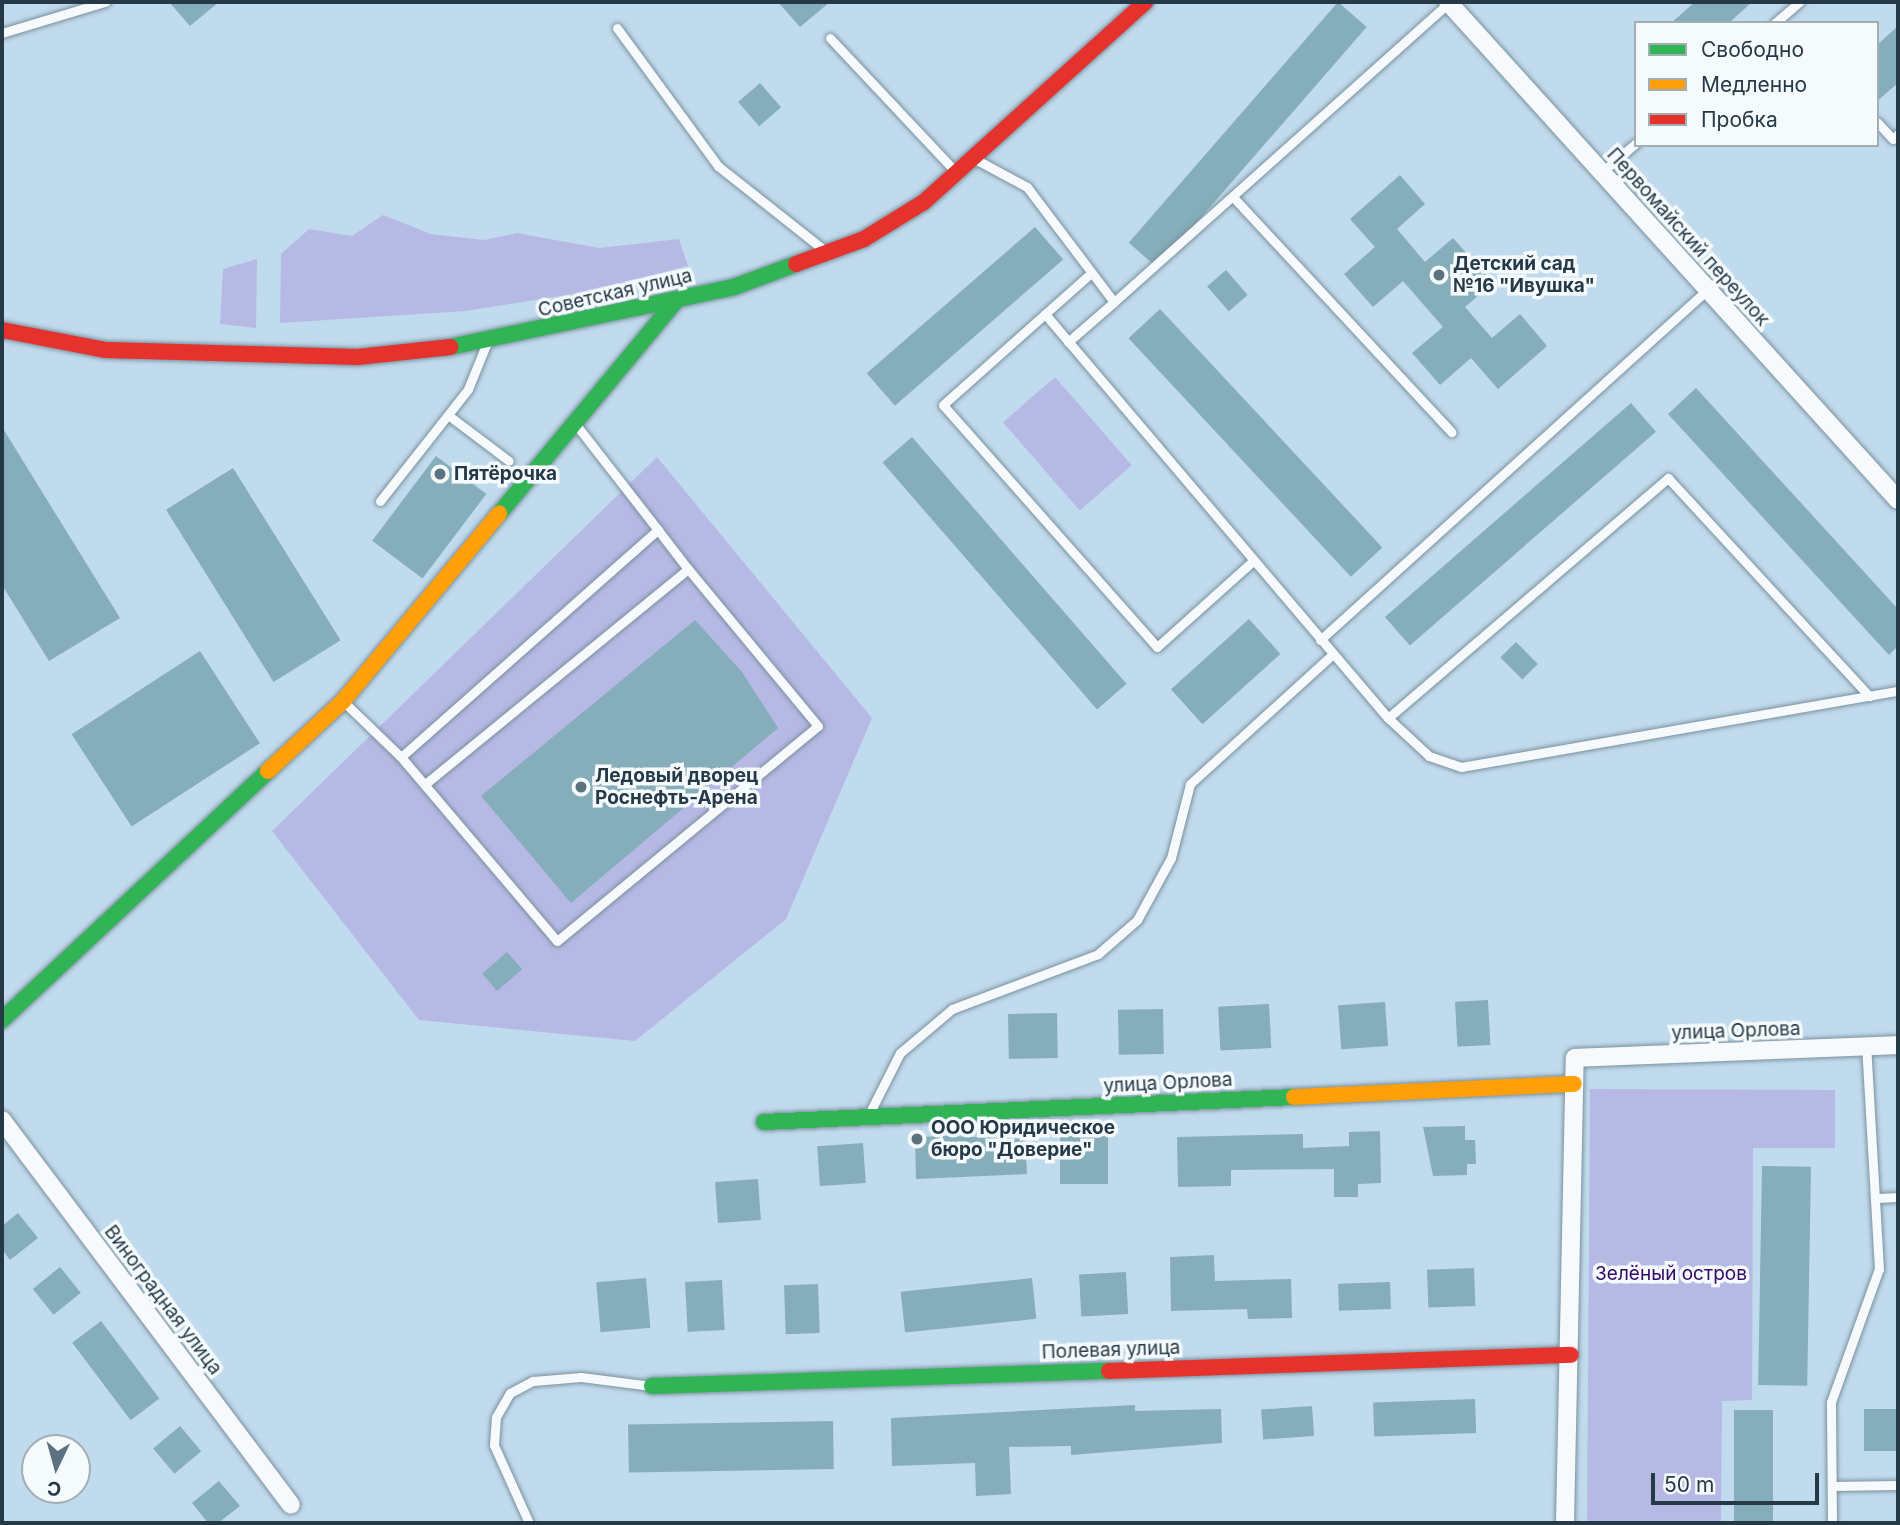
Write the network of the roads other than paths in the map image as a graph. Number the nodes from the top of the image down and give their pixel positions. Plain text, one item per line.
1 (105, 2) edge
2 (1145, 2) edge
3 (1448, 2) edge
4 (1799, 2) edge
5 (1782, 21) edge
6 (617, 27) dead end
7 (2, 33) edge
8 (831, 38) dead end
9 (1879, 124) edge
10 (1898, 134) edge
11 (1634, 145) edge
12 (975, 159) junction
13 (1602, 172) junction
14 (958, 175) junction
15 (1233, 197) junction
16 (827, 252) junction
17 (1091, 273) junction
18 (1707, 290) junction
19 (1114, 302) junction
20 (674, 303) junction
21 (1045, 314) junction
22 (2, 330) edge
23 (1068, 342) junction
24 (486, 343) junction
25 (448, 415) junction
26 (578, 426) junction
27 (1451, 432) dead end
28 (509, 461) dead end
29 (1898, 500) edge
30 (380, 501) dead end
31 (658, 530) junction
32 (1254, 561) junction
33 (688, 569) junction
34 (1320, 640) junction
35 (1333, 654) junction
36 (1898, 691) edge
37 (1869, 696) junction
38 (343, 701) junction
39 (1388, 718) junction
40 (401, 757) junction
41 (427, 783) junction
42 (2, 1020) edge
43 (1898, 1045) edge
44 (1866, 1046) junction
45 (1574, 1084) junction
46 (866, 1119) junction
47 (2, 1120) edge
48 (764, 1122) dead end
49 (1898, 1197) edge
50 (1877, 1198) junction
51 (1571, 1355) junction
52 (652, 1387) joint
53 (1898, 1485) edge
54 (1832, 1486) junction
55 (291, 1505) dead end
56 (529, 1523) edge
57 (1565, 1523) edge
58 (1832, 1523) edge

1 - 7 lane
2 - 12 street, Советская улица
3 - 13 street, Первомайский переулок
3 - 15 lane
4 - 5 lane
6 - 16 lane
8 - 14 lane
9 - 10 lane
11 - 13 lane
12 - 14 street, Советская улица
12 - 17 lane
13 - 18 street, Первомайский переулок
14 - 16 street, Советская улица
15 - 19 lane
15 - 27 lane
16 - 20 street, Советская улица
17 - 19 lane
17 - 21 lane
18 - 29 street, Первомайский переулок
18 - 34 lane
19 - 23 lane
20 - 24 street, Советская улица
20 - 26 street
21 - 23 lane
21 - 32 lane
22 - 24 street, Советская улица
23 - 32 lane
24 - 25 lane
25 - 28 lane
25 - 30 lane
26 - 31 lane
26 - 38 street
31 - 33 lane
31 - 40 lane
32 - 34 lane
33 - 41 lane
33 - 41 lane
34 - 35 lane
35 - 39 lane
35 - 46 lane
36 - 37 lane
37 - 39 lane
37 - 39 lane
38 - 40 lane
38 - 42 street
40 - 41 lane
43 - 44 street, улица Орлова
44 - 45 street, улица Орлова
44 - 50 lane
45 - 46 street, улица Орлова
45 - 51 street
46 - 48 street, улица Орлова
47 - 55 street, Виноградная улица
49 - 50 lane
50 - 54 lane
51 - 52 street, Полевая улица
51 - 57 street
52 - 56 lane
53 - 54 lane
54 - 58 lane

